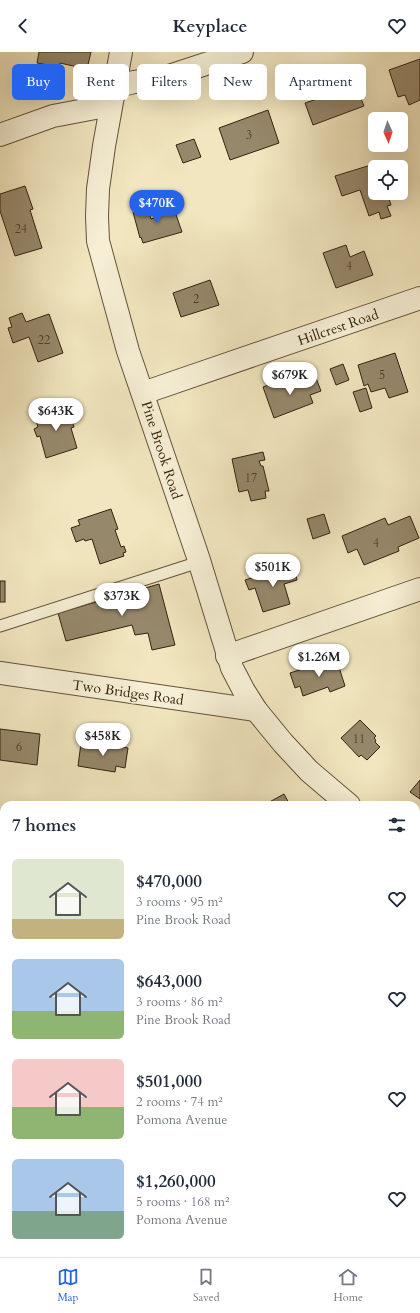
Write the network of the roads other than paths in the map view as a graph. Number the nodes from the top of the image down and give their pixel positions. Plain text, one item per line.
1 (121, 52) edge
2 (242, 52) edge
3 (119, 64) edge
4 (129, 85) edge
5 (101, 100) edge
6 (112, 100) edge
7 (0, 136) edge
8 (420, 298) edge
9 (143, 393) junction
10 (199, 562) junction
11 (420, 589) edge
12 (0, 626) edge
13 (227, 656) junction
14 (0, 673) edge
15 (256, 710) junction
16 (344, 801) edge

1 - 3 street, Pine Brook Road
2 - 4 street
5 - 7 street
6 - 9 street, Pine Brook Road
8 - 9 street, Hillcrest Road
9 - 10 street, Pine Brook Road
10 - 12 lane
10 - 13 street, Pine Brook Road
11 - 13 street
13 - 15 street, Pine Brook Road
14 - 15 street, Two Bridges Road
15 - 16 street, Pine Brook Road

